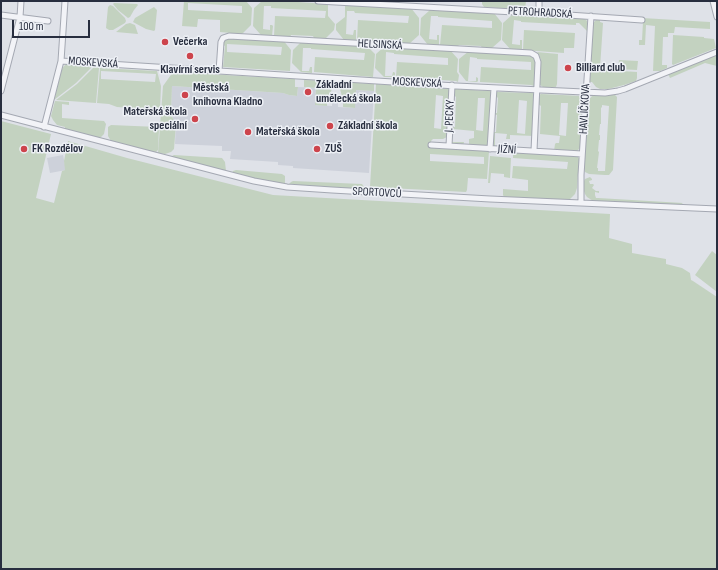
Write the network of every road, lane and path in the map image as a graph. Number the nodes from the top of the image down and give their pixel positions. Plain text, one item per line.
1 (21, 1) edge
2 (65, 1) edge
3 (318, 1) edge
4 (540, 1) edge
5 (713, 1) edge
6 (539, 12) junction
7 (1, 14) edge
8 (590, 16) junction
9 (20, 17) junction
10 (717, 17) edge
11 (642, 20) dead end
12 (48, 22) dead end
13 (717, 52) edge
14 (61, 61) junction
15 (219, 71) junction
16 (452, 86) junction
17 (494, 88) junction
18 (537, 90) junction
19 (1, 91) edge
20 (586, 92) junction
21 (1, 115) edge
22 (44, 127) junction
23 (431, 145) dead end
24 (448, 146) junction
25 (490, 149) junction
26 (534, 151) junction
27 (582, 154) junction
28 (581, 202) junction
29 (717, 209) edge

1 - 9 street
2 - 14 street
3 - 6 street, PETROHRADSKÁ
4 - 6 street
5 - 10 street
6 - 8 street, PETROHRADSKÁ
7 - 9 street
8 - 11 street, PETROHRADSKÁ
8 - 20 street, HAVLÍČKOVA
9 - 12 street
9 - 19 street
13 - 20 street, MOSKEVSKÁ
14 - 15 street, MOSKEVSKÁ
14 - 22 street
15 - 16 street, MOSKEVSKÁ
15 - 18 street, HELSINSKÁ
16 - 17 street, MOSKEVSKÁ
16 - 24 street, J. PECKY
17 - 18 street, MOSKEVSKÁ
17 - 25 street
18 - 20 street, MOSKEVSKÁ
18 - 26 street, HELSINSKÁ
20 - 27 street, HAVLÍČKOVA
21 - 22 street, SPORTOVCŮ
22 - 28 street, SPORTOVCŮ
23 - 24 street, JIŽNÍ
24 - 25 street, JIŽNÍ
25 - 26 street, JIŽNÍ
26 - 27 street, JIŽNÍ
27 - 28 street, HAVLÍČKOVA
28 - 29 street, SPORTOVCŮ

